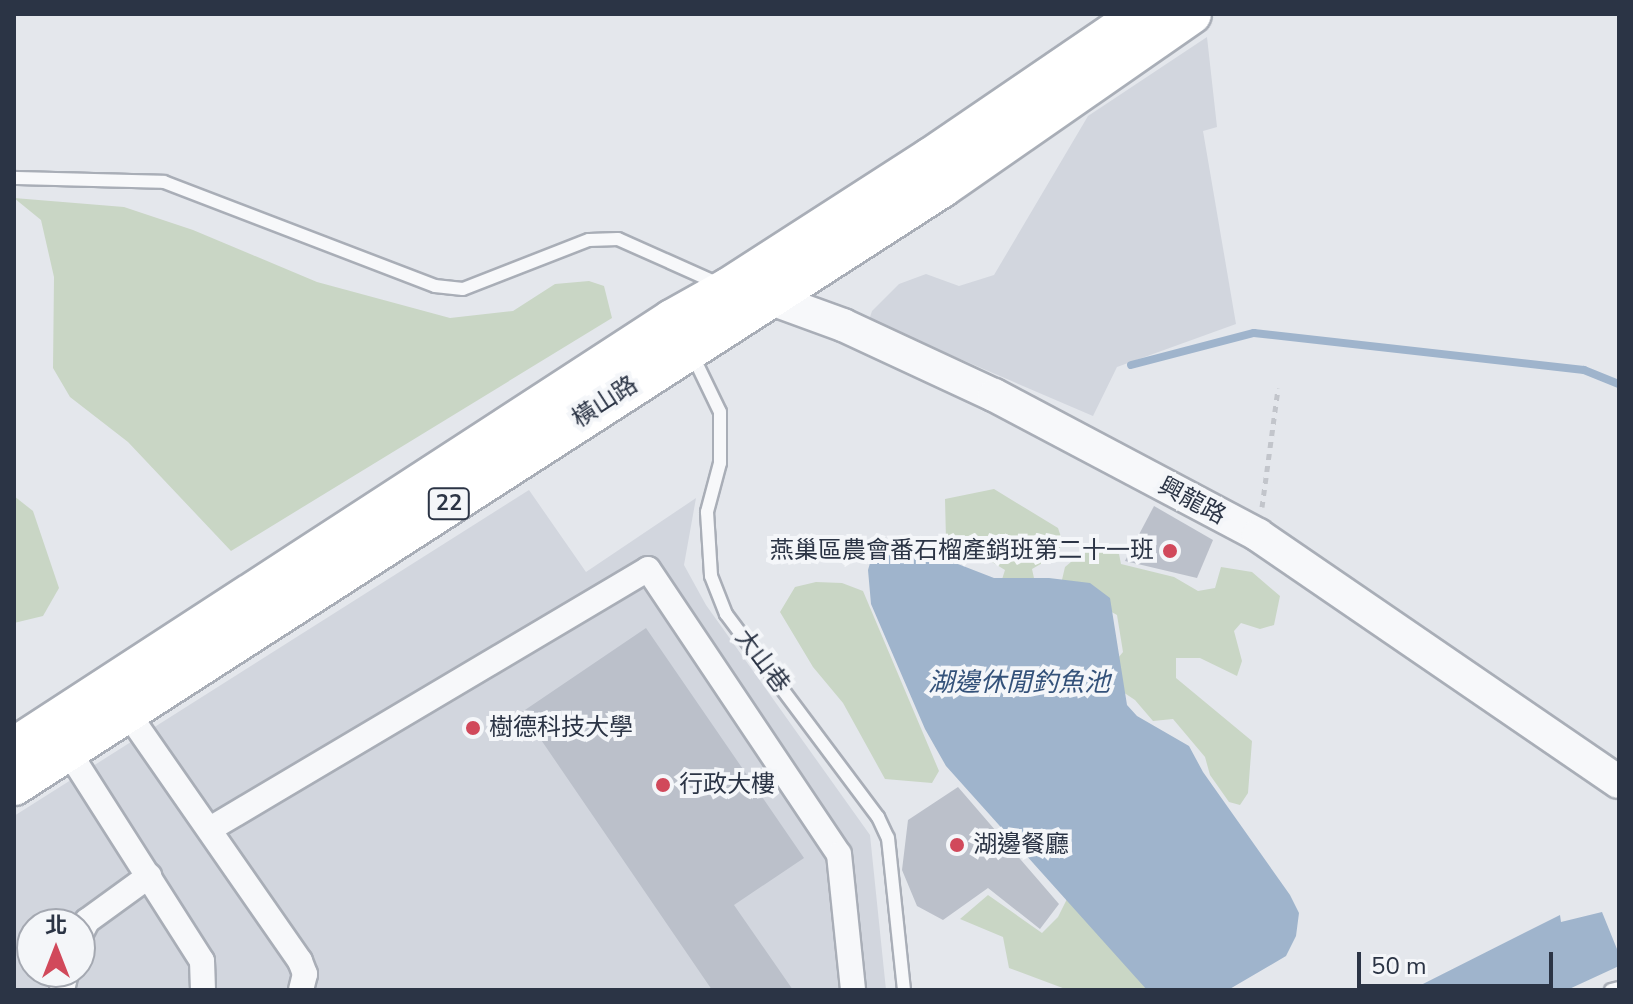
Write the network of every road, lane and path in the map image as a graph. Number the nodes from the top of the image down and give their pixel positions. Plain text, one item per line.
1 (1142, 14) edge
2 (1191, 14) edge
3 (14, 178) edge
4 (729, 288) junction
5 (771, 296) junction
6 (680, 334) junction
7 (1278, 388) dead end
8 (1258, 535) junction
9 (120, 698) junction
10 (59, 737) junction
11 (14, 748) edge
12 (1619, 782) edge
13 (14, 785) edge
14 (210, 829) junction
15 (149, 876) junction
16 (96, 914) edge
17 (1619, 988) edge
18 (203, 990) edge
19 (301, 990) edge
20 (853, 990) edge
21 (904, 990) edge
22 (1611, 990) edge

1 - 4 main road, 橫山路 / 22
2 - 5 main road, 橫山路 / 22
3 - 4 lane
4 - 5 street, 興龍路
4 - 6 main road, 橫山路 / 22
5 - 6 main road, 橫山路 / 22
5 - 8 street, 興龍路
6 - 9 main road, 橫山路 / 22
6 - 21 lane, 大山巷
7 - 8 path
8 - 12 street, 興龍路
9 - 10 main road, 橫山路 / 22
9 - 14 street
10 - 11 main road, 橫山路 / 22
10 - 13 main road, 橫山路 / 22
10 - 15 street
14 - 19 street
14 - 20 street
15 - 16 street
15 - 18 street
17 - 22 lane

